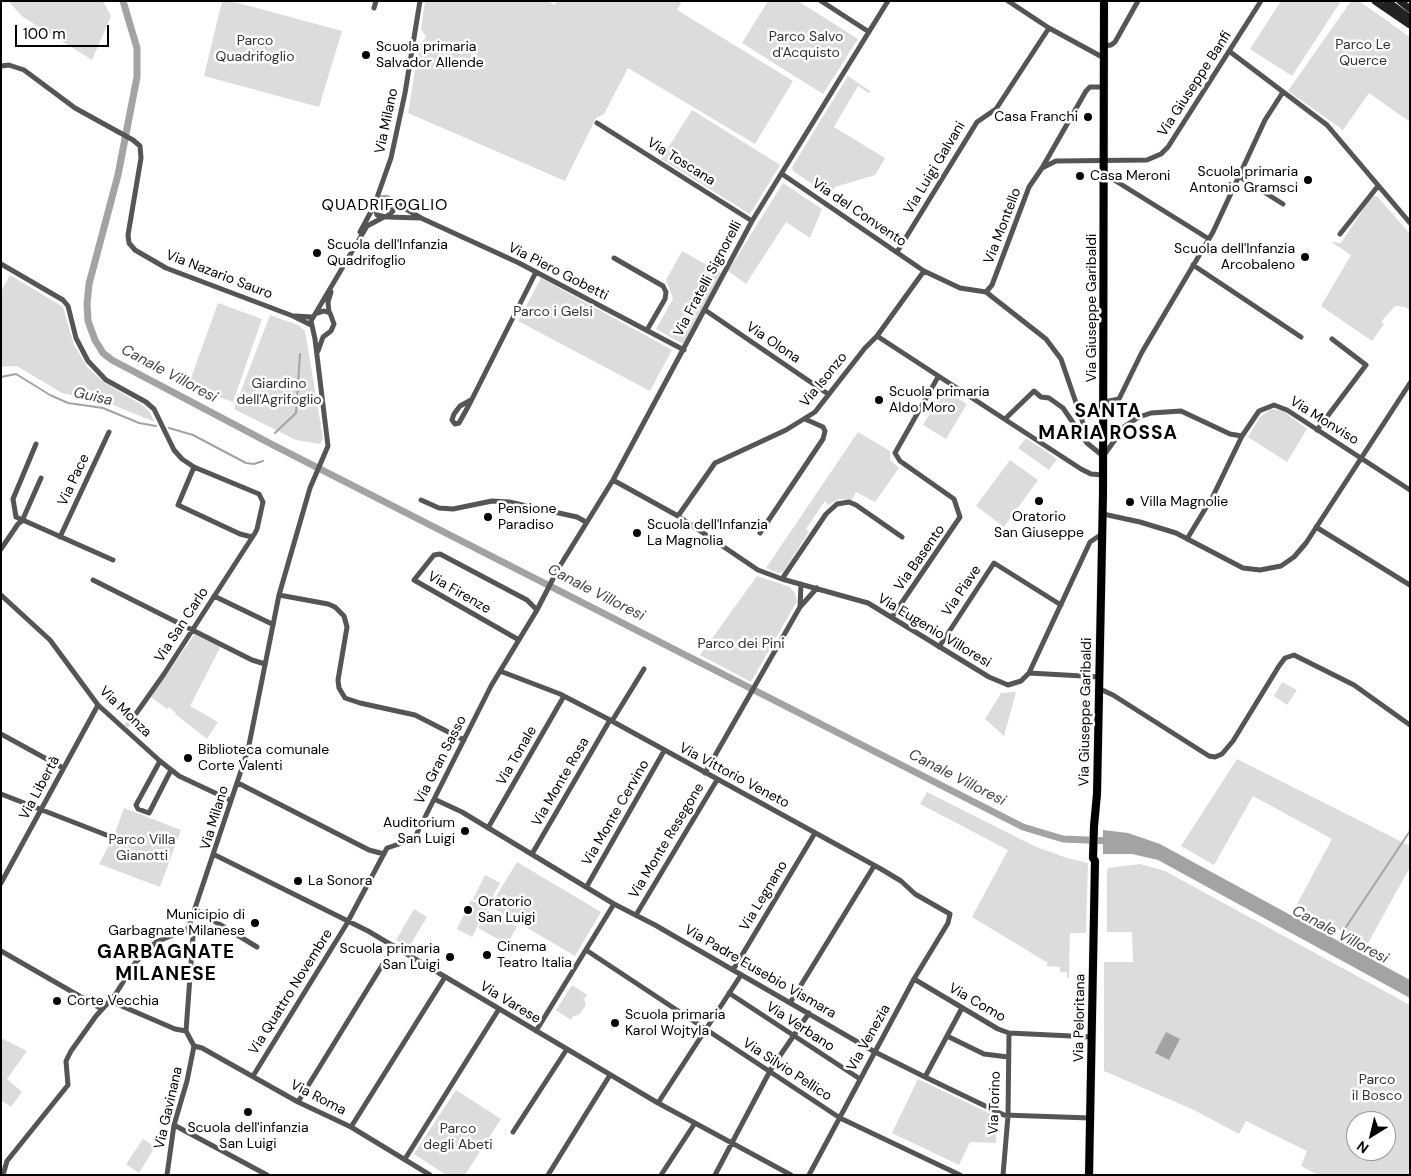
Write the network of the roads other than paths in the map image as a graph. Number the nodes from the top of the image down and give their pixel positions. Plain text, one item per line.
1 (376, 1) edge
2 (420, 1) edge
3 (821, 1) edge
4 (888, 1) edge
5 (1008, 1) edge
6 (1104, 1) edge
7 (1138, 1) edge
8 (1261, 1) edge
9 (1375, 1) edge
10 (1387, 1) edge
11 (1400, 1) edge
12 (374, 8) dead end
13 (1410, 9) edge
14 (1410, 18) edge
15 (1410, 26) edge
16 (1049, 28) junction
17 (869, 32) junction
18 (1104, 46) junction
19 (1229, 52) junction
20 (1104, 58) junction
21 (1, 66) edge
22 (1104, 88) junction
23 (1283, 92) junction
24 (597, 123) dead end
25 (1104, 160) junction
26 (1042, 168) junction
27 (782, 174) junction
28 (1240, 177) junction
29 (1111, 178) dead end
30 (382, 186) junction
31 (1378, 186) junction
32 (383, 197) junction
33 (392, 202) junction
34 (375, 204) junction
35 (1283, 204) dead end
36 (386, 217) junction
37 (421, 218) junction
38 (752, 221) junction
39 (1410, 224) edge
40 (1340, 234) dead end
41 (1209, 239) junction
42 (355, 245) junction
43 (897, 252) junction
44 (614, 258) dead end
45 (1, 264) edge
46 (1192, 265) junction
47 (924, 270) junction
48 (536, 272) junction
49 (334, 283) junction
50 (986, 292) junction
51 (705, 310) junction
52 (330, 314) junction
53 (293, 316) junction
54 (313, 316) junction
55 (312, 328) junction
56 (647, 330) junction
57 (326, 334) junction
58 (877, 336) junction
59 (1301, 337) dead end
60 (1332, 339) dead end
61 (684, 350) junction
62 (317, 357) junction
63 (939, 378) junction
64 (1410, 383) edge
65 (828, 394) junction
66 (471, 400) junction
67 (1104, 402) junction
68 (805, 419) junction
69 (1005, 419) junction
70 (1084, 426) dead end
71 (1318, 430) junction
72 (109, 432) dead end
73 (1242, 436) junction
74 (36, 444) dead end
75 (1104, 456) junction
76 (1360, 458) junction
77 (194, 467) junction
78 (1103, 475) junction
79 (42, 478) dead end
80 (613, 480) junction
81 (1410, 490) edge
82 (421, 500) dead end
83 (1103, 514) junction
84 (678, 516) junction
85 (22, 521) junction
86 (586, 522) junction
87 (1316, 527) junction
88 (760, 533) dead end
89 (240, 534) junction
90 (1102, 534) junction
91 (60, 537) junction
92 (252, 537) junction
93 (902, 537) dead end
94 (1187, 539) junction
95 (248, 543) junction
96 (1, 549) edge
97 (113, 560) dead end
98 (782, 579) junction
99 (93, 580) dead end
100 (801, 584) junction
101 (1410, 585) edge
102 (817, 588) junction
103 (1, 595) edge
104 (280, 595) junction
105 (214, 596) junction
106 (544, 596) joint
107 (1061, 605) junction
108 (800, 607) junction
109 (537, 610) junction
110 (892, 617) junction
111 (272, 624) junction
112 (192, 630) junction
113 (519, 640) junction
114 (939, 647) junction
115 (265, 664) junction
116 (644, 669) dead end
117 (500, 671) junction
118 (1030, 673) junction
119 (1100, 676) junction
120 (1100, 688) junction
121 (564, 696) junction
122 (98, 705) junction
123 (133, 718) tunnel mouth
124 (611, 721) junction
125 (1410, 725) edge
126 (1, 734) edge
127 (464, 740) junction
128 (664, 751) junction
129 (160, 761) junction
130 (63, 768) junction
131 (171, 770) junction
132 (705, 773) junction
133 (717, 780) junction
134 (238, 783) junction
135 (1, 794) edge
136 (434, 799) junction
137 (230, 800) junction
138 (41, 810) junction
139 (1096, 827) joint
140 (488, 828) junction
141 (815, 833) junction
142 (109, 836) dead end
143 (369, 850) junction
144 (384, 854) junction
145 (532, 854) junction
146 (215, 856) junction
147 (378, 862) junction
148 (874, 866) junction
149 (1, 883) edge
150 (587, 886) junction
151 (614, 904) junction
152 (196, 910) junction
153 (950, 914) joint
154 (636, 915) junction
155 (348, 920) junction
156 (188, 929) junction
157 (394, 946) junction
158 (257, 947) dead end
159 (586, 950) junction
160 (1, 951) edge
161 (733, 970) junction
162 (740, 975) junction
163 (444, 977) junction
164 (914, 979) junction
165 (729, 993) junction
166 (110, 1001) junction
167 (790, 1003) junction
168 (962, 1008) junction
169 (102, 1009) junction
170 (499, 1009) junction
171 (809, 1014) junction
172 (705, 1029) junction
173 (186, 1031) junction
174 (536, 1031) junction
175 (1008, 1033) junction
176 (793, 1036) junction
177 (947, 1036) junction
178 (1092, 1037) junction
179 (194, 1046) junction
180 (567, 1049) junction
181 (875, 1052) junction
182 (1008, 1057) junction
183 (769, 1071) junction
184 (610, 1075) junction
185 (253, 1076) junction
186 (925, 1078) junction
187 (860, 1079) junction
188 (298, 1102) junction
189 (658, 1103) junction
190 (1008, 1116) junction
191 (840, 1118) junction
192 (1090, 1118) junction
193 (695, 1123) junction
194 (174, 1125) junction
195 (351, 1127) junction
196 (513, 1132) dead end
197 (732, 1144) junction
198 (405, 1159) junction
199 (3, 1175) edge
200 (167, 1175) edge
201 (268, 1175) edge
202 (430, 1175) edge
203 (548, 1175) edge
204 (661, 1175) edge
205 (715, 1175) edge
206 (790, 1175) edge
207 (809, 1175) edge
208 (960, 1175) edge
209 (1004, 1175) edge
210 (1089, 1175) edge

1 - 12 street
2 - 30 street, Via Milano
3 - 17 street
4 - 17 street, Via Fratelli Signorelli
5 - 16 street
6 - 18 main road, Via Giuseppe Garibaldi
7 - 18 street
8 - 19 street, Via Giuseppe Banfi
9 - 15 main road
10 - 14 main road
11 - 13 main road
16 - 20 street
16 - 43 street, Via Luigi Galvani
17 - 27 street, Via Fratelli Signorelli
18 - 20 main road, Via Giuseppe Garibaldi
19 - 23 street
19 - 25 street, Via Giuseppe Banfi
20 - 22 main road, Via Giuseppe Garibaldi
21 - 53 street, Via Nazario Sauro
22 - 25 main road, Via Giuseppe Garibaldi
22 - 26 street, Via Montello
23 - 28 street
23 - 31 street
24 - 38 street, Via Toscana
25 - 26 street
25 - 67 main road, Via Giuseppe Garibaldi
26 - 50 street, Via Montello
27 - 38 street, Via Fratelli Signorelli
27 - 43 street, Via del Convento
28 - 35 street
28 - 41 street
29 - 41 street
30 - 32 street, Via Milano
30 - 34 street, Via Milano
31 - 39 street
31 - 40 street
32 - 33 street
32 - 34 street
33 - 36 street
33 - 37 street, Via Piero Gobetti
34 - 36 street
34 - 42 street, Via Milano
36 - 37 street, Via Piero Gobetti
36 - 42 street, Via Milano
37 - 48 street, Via Piero Gobetti
38 - 51 street, Via Fratelli Signorelli
41 - 46 street
42 - 49 street, Via Milano
43 - 47 street, Via del Convento
44 - 56 street
45 - 77 street
46 - 59 street
46 - 67 street
47 - 50 street, Via del Convento
47 - 58 street, Via Isonzo
48 - 56 street, Via Piero Gobetti
48 - 66 street
49 - 52 street, Via Milano
49 - 54 street, Via Milano
50 - 70 street
51 - 61 street, Via Fratelli Signorelli
51 - 65 street, Via Olona
52 - 54 street
52 - 57 street
53 - 54 street, Via Nazario Sauro
53 - 55 street, Via Nazario Sauro
54 - 55 street
55 - 57 street
55 - 62 street, Via Milano
56 - 61 street, Via Piero Gobetti
57 - 62 street, Via Milano
58 - 63 street
58 - 65 street, Via Isonzo
60 - 71 street
61 - 80 street, Via Fratelli Signorelli
62 - 104 street, Via Milano
63 - 69 street
63 - 110 street, Via Basento
64 - 76 street
65 - 68 street, Via Isonzo
66 - 66 street
67 - 75 main road, Via Giuseppe Garibaldi
68 - 84 street, Via Isonzo
68 - 88 street
69 - 75 street
69 - 78 street
71 - 73 street, Via Monviso
71 - 76 street, Via Monviso
72 - 91 street, Via Pace
73 - 75 street
73 - 94 street
74 - 85 street
75 - 78 main road, Via Giuseppe Garibaldi
76 - 81 street, Via Monviso
76 - 87 street
77 - 89 street
77 - 92 street, Via San Carlo
78 - 83 main road, Via Giuseppe Garibaldi
79 - 85 street
80 - 84 street, Via Eugenio Villoresi
80 - 86 street, Via Fratelli Signorelli
82 - 86 street
83 - 90 main road, Via Giuseppe Garibaldi
83 - 94 street
84 - 98 street, Via Eugenio Villoresi
85 - 91 street
85 - 96 street
86 - 106 street, Via Fratelli Signorelli
87 - 94 street
87 - 101 street
89 - 92 street
89 - 95 street
90 - 107 street
90 - 119 main road, Via Giuseppe Garibaldi
91 - 97 street
92 - 95 street, Via San Carlo
93 - 98 street
95 - 105 street, Via San Carlo
98 - 100 street, Via Eugenio Villoresi
99 - 112 street
100 - 102 street, Via Eugenio Villoresi
100 - 108 street
102 - 108 street
102 - 110 street, Via Eugenio Villoresi
103 - 122 street, Via Monza
104 - 111 street, Via Milano
104 - 127 street
105 - 111 street
105 - 112 street, Via San Carlo
106 - 109 street, Via Gran Sasso
107 - 114 street, Via Piave
107 - 118 street
108 - 132 street
109 - 113 street, Via Gran Sasso
109 - 113 street, Via Firenze
110 - 114 street, Via Eugenio Villoresi
111 - 115 street, Via Milano
112 - 115 street
112 - 123 street, Via San Carlo
113 - 117 street, Via Gran Sasso
114 - 118 street, Via Eugenio Villoresi
115 - 134 street, Via Milano
116 - 124 street, Via Monte Rosa
117 - 121 street, Via Vittorio Veneto
117 - 127 street, Via Gran Sasso
118 - 119 street
119 - 120 main road, Via Giuseppe Garibaldi
120 - 125 street
120 - 139 main road, Via Giuseppe Garibaldi
121 - 124 street, Via Vittorio Veneto
121 - 140 street, Via Tonale
122 - 129 street, Via Monza
122 - 130 street, Via Libertà
124 - 128 street, Via Vittorio Veneto
124 - 145 street, Via Monte Rosa
126 - 130 street
127 - 136 street, Via Gran Sasso
128 - 132 street, Via Vittorio Veneto
128 - 150 street, Via Monte Cervino
129 - 131 street, Via Monza
129 - 131 street
130 - 138 street, Via Libertà
131 - 137 street, Via Monza
132 - 133 street, Via Vittorio Veneto
133 - 141 street, Via Vittorio Veneto
133 - 154 street, Via Monte Resegone
134 - 137 street, Via Milano
134 - 143 street
135 - 138 street
136 - 140 street, Via Padre Eusebio Vismara
136 - 144 street, Via Gran Sasso
137 - 146 street, Via Milano
138 - 142 street
138 - 149 street, Via Libertà
139 - 178 main road, Via Peloritana
140 - 145 street, Via Padre Eusebio Vismara
141 - 148 street, Via Vittorio Veneto
141 - 161 street, Via Legnano
143 - 144 street
143 - 147 street
144 - 147 street, Via Gran Sasso
145 - 150 street, Via Padre Eusebio Vismara
146 - 152 street, Via Milano
146 - 155 street, Via Varese
147 - 155 street, Via Gran Sasso
148 - 153 street, Via Vittorio Veneto
148 - 167 street
150 - 151 street, Via Padre Eusebio Vismara
151 - 154 street, Via Padre Eusebio Vismara
151 - 159 street
152 - 156 street, Via Milano
152 - 158 street
153 - 164 street, Via Venezia
154 - 161 street, Via Padre Eusebio Vismara
155 - 157 street, Via Varese
155 - 185 street, Via Quattro Novembre
156 - 166 street
156 - 173 street
157 - 163 street, Via Varese
157 - 188 street
159 - 172 street, Via Silvio Pellico
159 - 174 street
160 - 169 street
161 - 162 street, Via Padre Eusebio Vismara
162 - 165 street
162 - 167 street, Via Padre Eusebio Vismara
163 - 170 street, Via Varese
163 - 195 street
164 - 168 street, Via Como
164 - 181 street, Via Venezia
165 - 172 street
165 - 176 street, Via Verbano
166 - 169 street
166 - 173 street
167 - 171 street, Via Padre Eusebio Vismara
168 - 175 street, Via Como
168 - 177 street
169 - 199 street
170 - 174 street, Via Varese
170 - 198 street
171 - 176 street
171 - 181 street, Via Padre Eusebio Vismara
172 - 183 street, Via Silvio Pellico
172 - 189 street
173 - 179 street
174 - 180 street, Via Varese
175 - 178 street, Via Como
175 - 182 street, Via Torino
176 - 183 street
176 - 187 street, Via Verbano
177 - 182 street
177 - 186 street
178 - 192 main road, Via Peloritana
179 - 185 street, Via Roma
179 - 194 street, Via Gavinana
180 - 184 street, Via Varese
180 - 196 street
181 - 186 street, Via Padre Eusebio Vismara
181 - 187 street, Via Venezia
182 - 190 street, Via Torino
183 - 191 street, Via Silvio Pellico
183 - 197 street
184 - 189 street, Via Varese
184 - 203 street
185 - 188 street, Via Roma
186 - 190 street, Via Padre Eusebio Vismara
187 - 191 street, Via Venezia
188 - 195 street, Via Roma
189 - 193 street, Via Varese
190 - 192 street, Via Padre Eusebio Vismara
190 - 209 street, Via Torino
191 - 207 street, Via Venezia
191 - 208 street, Via Silvio Pellico
192 - 210 main road, Via Peloritana
193 - 197 street, Via Varese
193 - 204 street
194 - 200 street, Via Gavinana
194 - 201 street
195 - 198 street, Via Roma
197 - 205 street
197 - 206 street, Via Varese
198 - 202 street, Via Roma

